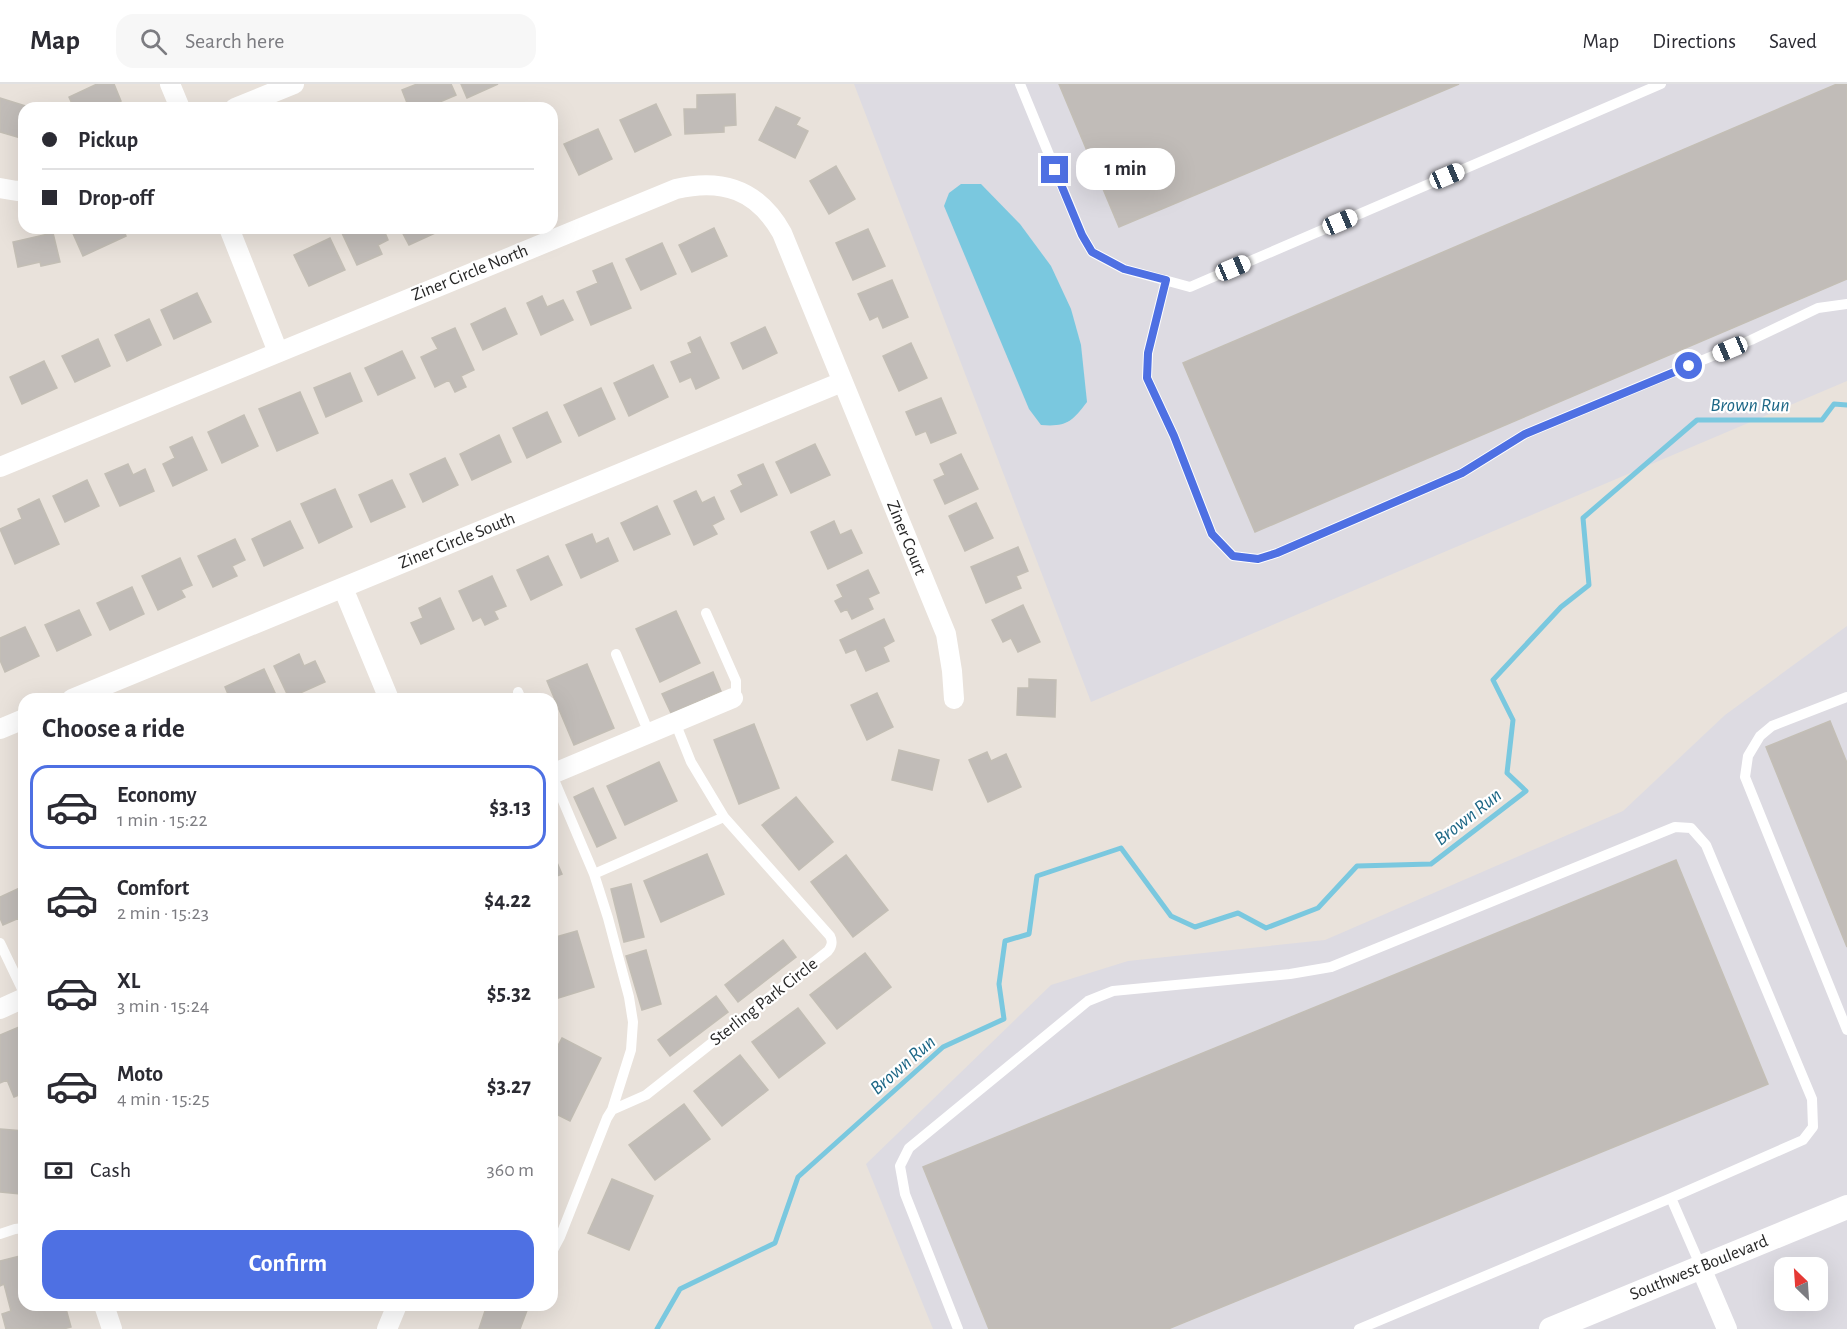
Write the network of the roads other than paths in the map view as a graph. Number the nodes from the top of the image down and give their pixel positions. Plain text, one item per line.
1 (170, 84) edge
2 (294, 84) edge
3 (1020, 84) edge
4 (1661, 84) edge
5 (178, 102) edge
6 (250, 102) edge
7 (0, 188) edge
8 (18, 191) edge
9 (230, 234) edge
10 (1166, 280) junction
11 (1847, 304) edge
12 (278, 352) junction
13 (842, 382) junction
14 (0, 466) edge
15 (344, 588) junction
16 (706, 613) dead end
17 (616, 654) dead end
18 (87, 693) edge
19 (387, 693) edge
20 (1847, 697) edge
21 (733, 698) joint
22 (954, 699) dead end
23 (18, 722) edge
24 (675, 722) junction
25 (0, 729) edge
26 (649, 733) junction
27 (558, 772) edge
28 (558, 789) edge
29 (723, 817) junction
30 (594, 874) junction
31 (0, 943) edge
32 (18, 983) edge
33 (18, 999) edge
34 (0, 1009) edge
35 (1847, 1030) edge
36 (612, 1110) junction
37 (1671, 1198) junction
38 (1847, 1207) edge
39 (18, 1229) edge
40 (0, 1234) edge
41 (558, 1241) edge
42 (1701, 1268) junction
43 (106, 1311) edge
44 (394, 1311) edge
45 (112, 1329) edge
46 (387, 1329) edge
47 (958, 1329) edge
48 (1359, 1329) edge
49 (1551, 1329) edge
50 (1727, 1329) edge

1 - 5 street
2 - 6 street
3 - 10 lane
4 - 10 lane
7 - 8 street
9 - 12 street
10 - 11 lane
12 - 13 street, Ziner Circle North
12 - 14 street, Ziner Circle North
13 - 15 street, Ziner Circle South
13 - 22 street, Ziner Court
15 - 18 street, Ziner Circle South
15 - 19 street
16 - 21 lane
17 - 26 lane
20 - 35 lane
21 - 24 street
23 - 25 street
24 - 26 street
24 - 29 lane, Sterling Park Circle
26 - 27 street
28 - 30 lane
29 - 30 lane
29 - 36 lane, Sterling Park Circle
30 - 36 lane
31 - 32 lane
33 - 34 street
36 - 41 lane
37 - 42 lane
37 - 47 lane
37 - 48 lane
38 - 42 street, Southwest Boulevard
39 - 40 lane
42 - 49 street, Southwest Boulevard
42 - 50 street
43 - 45 street
44 - 46 street

